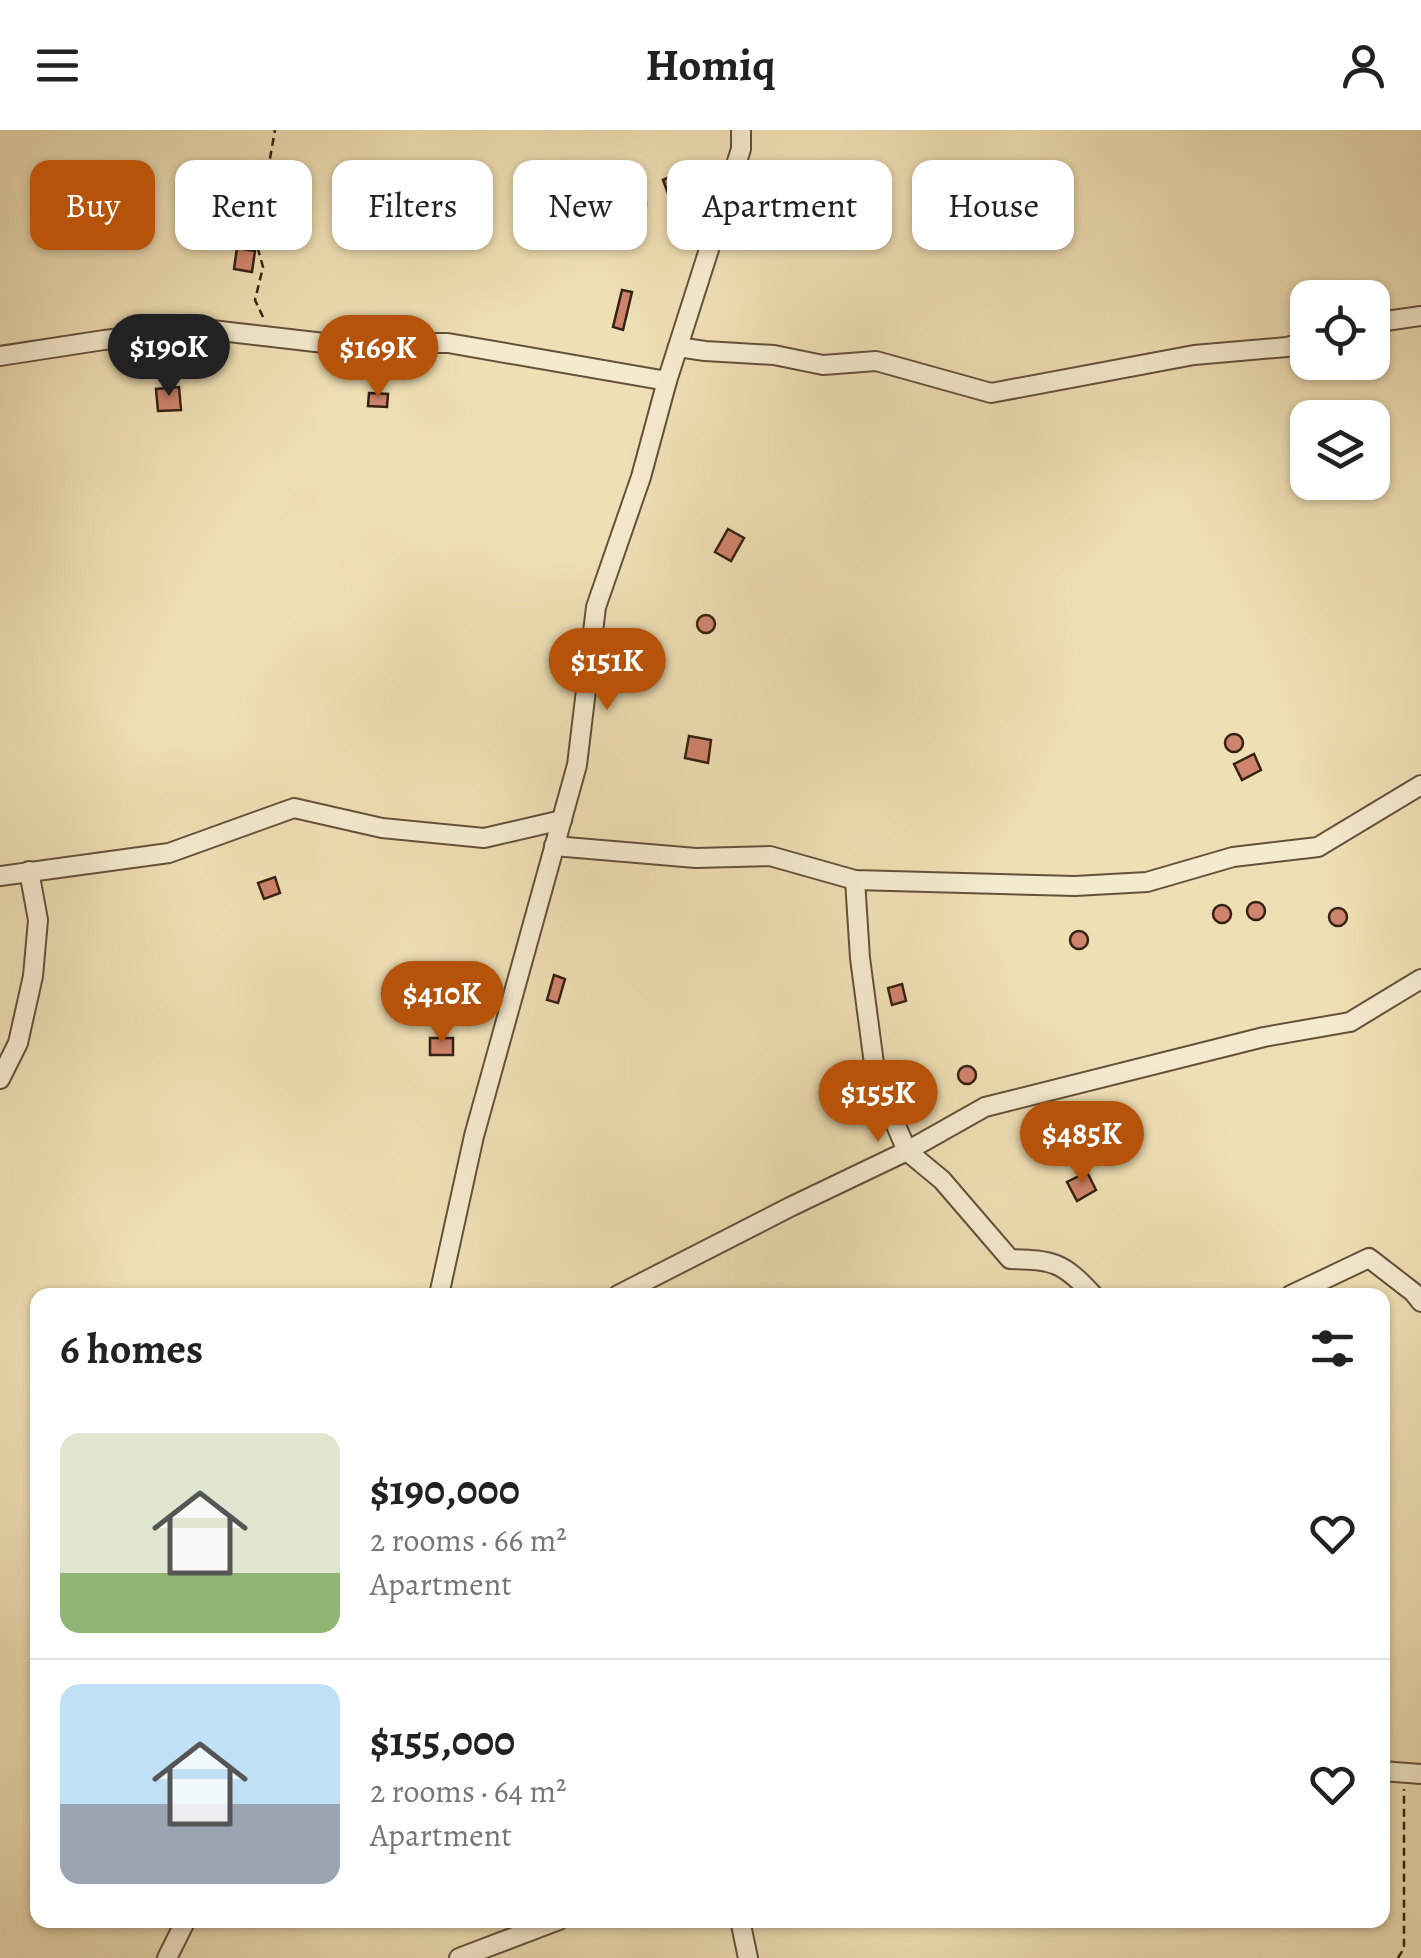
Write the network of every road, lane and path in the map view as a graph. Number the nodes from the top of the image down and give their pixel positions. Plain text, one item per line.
1 (274, 130) edge
2 (741, 130) edge
3 (1421, 316) edge
4 (1390, 321) edge
5 (271, 337) junction
6 (1290, 346) edge
7 (678, 347) junction
8 (0, 356) edge
9 (666, 382) junction
10 (1421, 785) edge
11 (562, 820) junction
12 (554, 846) junction
13 (29, 872) junction
14 (0, 876) edge
15 (854, 880) junction
16 (1421, 978) edge
17 (0, 1079) edge
18 (908, 1152) junction
19 (441, 1288) edge
20 (632, 1288) edge
21 (1087, 1288) edge
22 (1307, 1288) edge
23 (1421, 1302) edge
24 (1413, 1773) edge
25 (182, 1928) edge
26 (537, 1928) edge
27 (742, 1928) edge
28 (167, 1958) edge
29 (459, 1958) edge
30 (748, 1958) edge
31 (1398, 1958) edge

1 - 5 path
2 - 7 street
3 - 4 street
5 - 8 street
5 - 9 street
6 - 7 street
7 - 9 street
9 - 11 street
10 - 15 street
11 - 12 street
11 - 13 street
12 - 15 street
12 - 19 street
13 - 14 street
13 - 17 street
15 - 18 street
16 - 18 street
18 - 20 street
18 - 21 street
22 - 23 street
24 - 31 path
25 - 28 street
26 - 29 street
27 - 30 street

